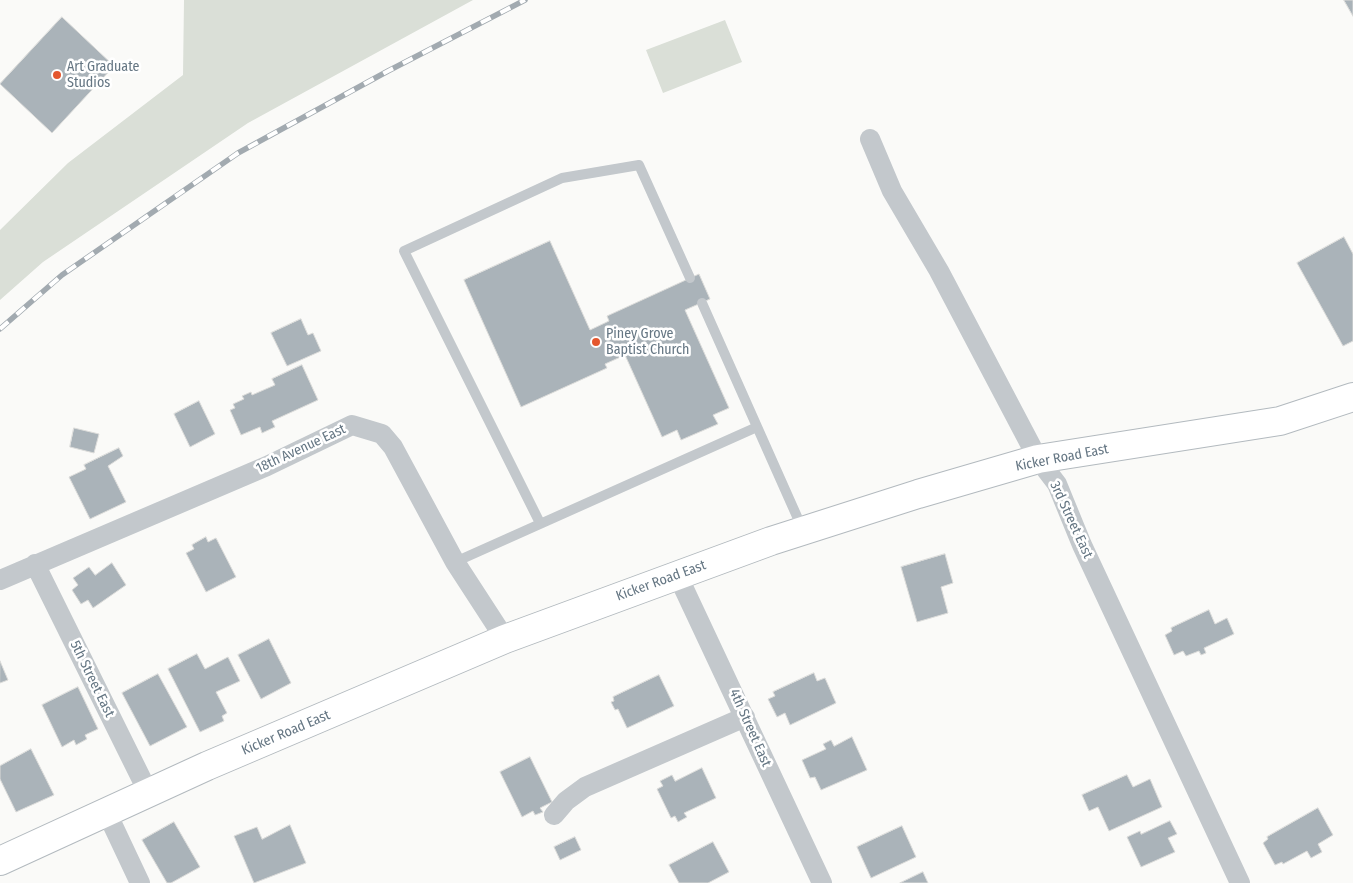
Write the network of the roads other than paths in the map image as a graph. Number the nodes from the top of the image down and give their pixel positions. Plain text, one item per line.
1 (870, 139) dead end
2 (690, 278) dead end
3 (702, 303) dead end
4 (1353, 397) edge
5 (757, 427) junction
6 (1038, 459) junction
7 (540, 523) junction
8 (803, 530) junction
9 (455, 562) junction
10 (35, 564) junction
11 (677, 574) junction
12 (0, 580) edge
13 (505, 638) junction
14 (745, 717) junction
15 (149, 794) junction
16 (107, 813) junction
17 (554, 816) dead end
18 (0, 861) edge
19 (140, 883) edge
20 (822, 883) edge
21 (1240, 883) edge

1 - 6 street, 3rd Street East
2 - 7 lane
3 - 5 lane
4 - 6 main road, Kicker Road East
5 - 7 lane
5 - 8 lane
6 - 8 main road, Kicker Road East
6 - 21 street, 3rd Street East
7 - 9 lane
8 - 11 main road, Kicker Road East
9 - 10 street, 18th Avenue East
9 - 13 street, 18th Avenue East
10 - 12 street, 18th Avenue East
10 - 15 street, 5th Street East
11 - 13 main road, Kicker Road East
11 - 14 street, 4th Street East
13 - 15 main road, Kicker Road East
14 - 17 street
14 - 20 street, 4th Street East
15 - 16 main road, Kicker Road East
16 - 18 main road, Kicker Road East
16 - 19 street

